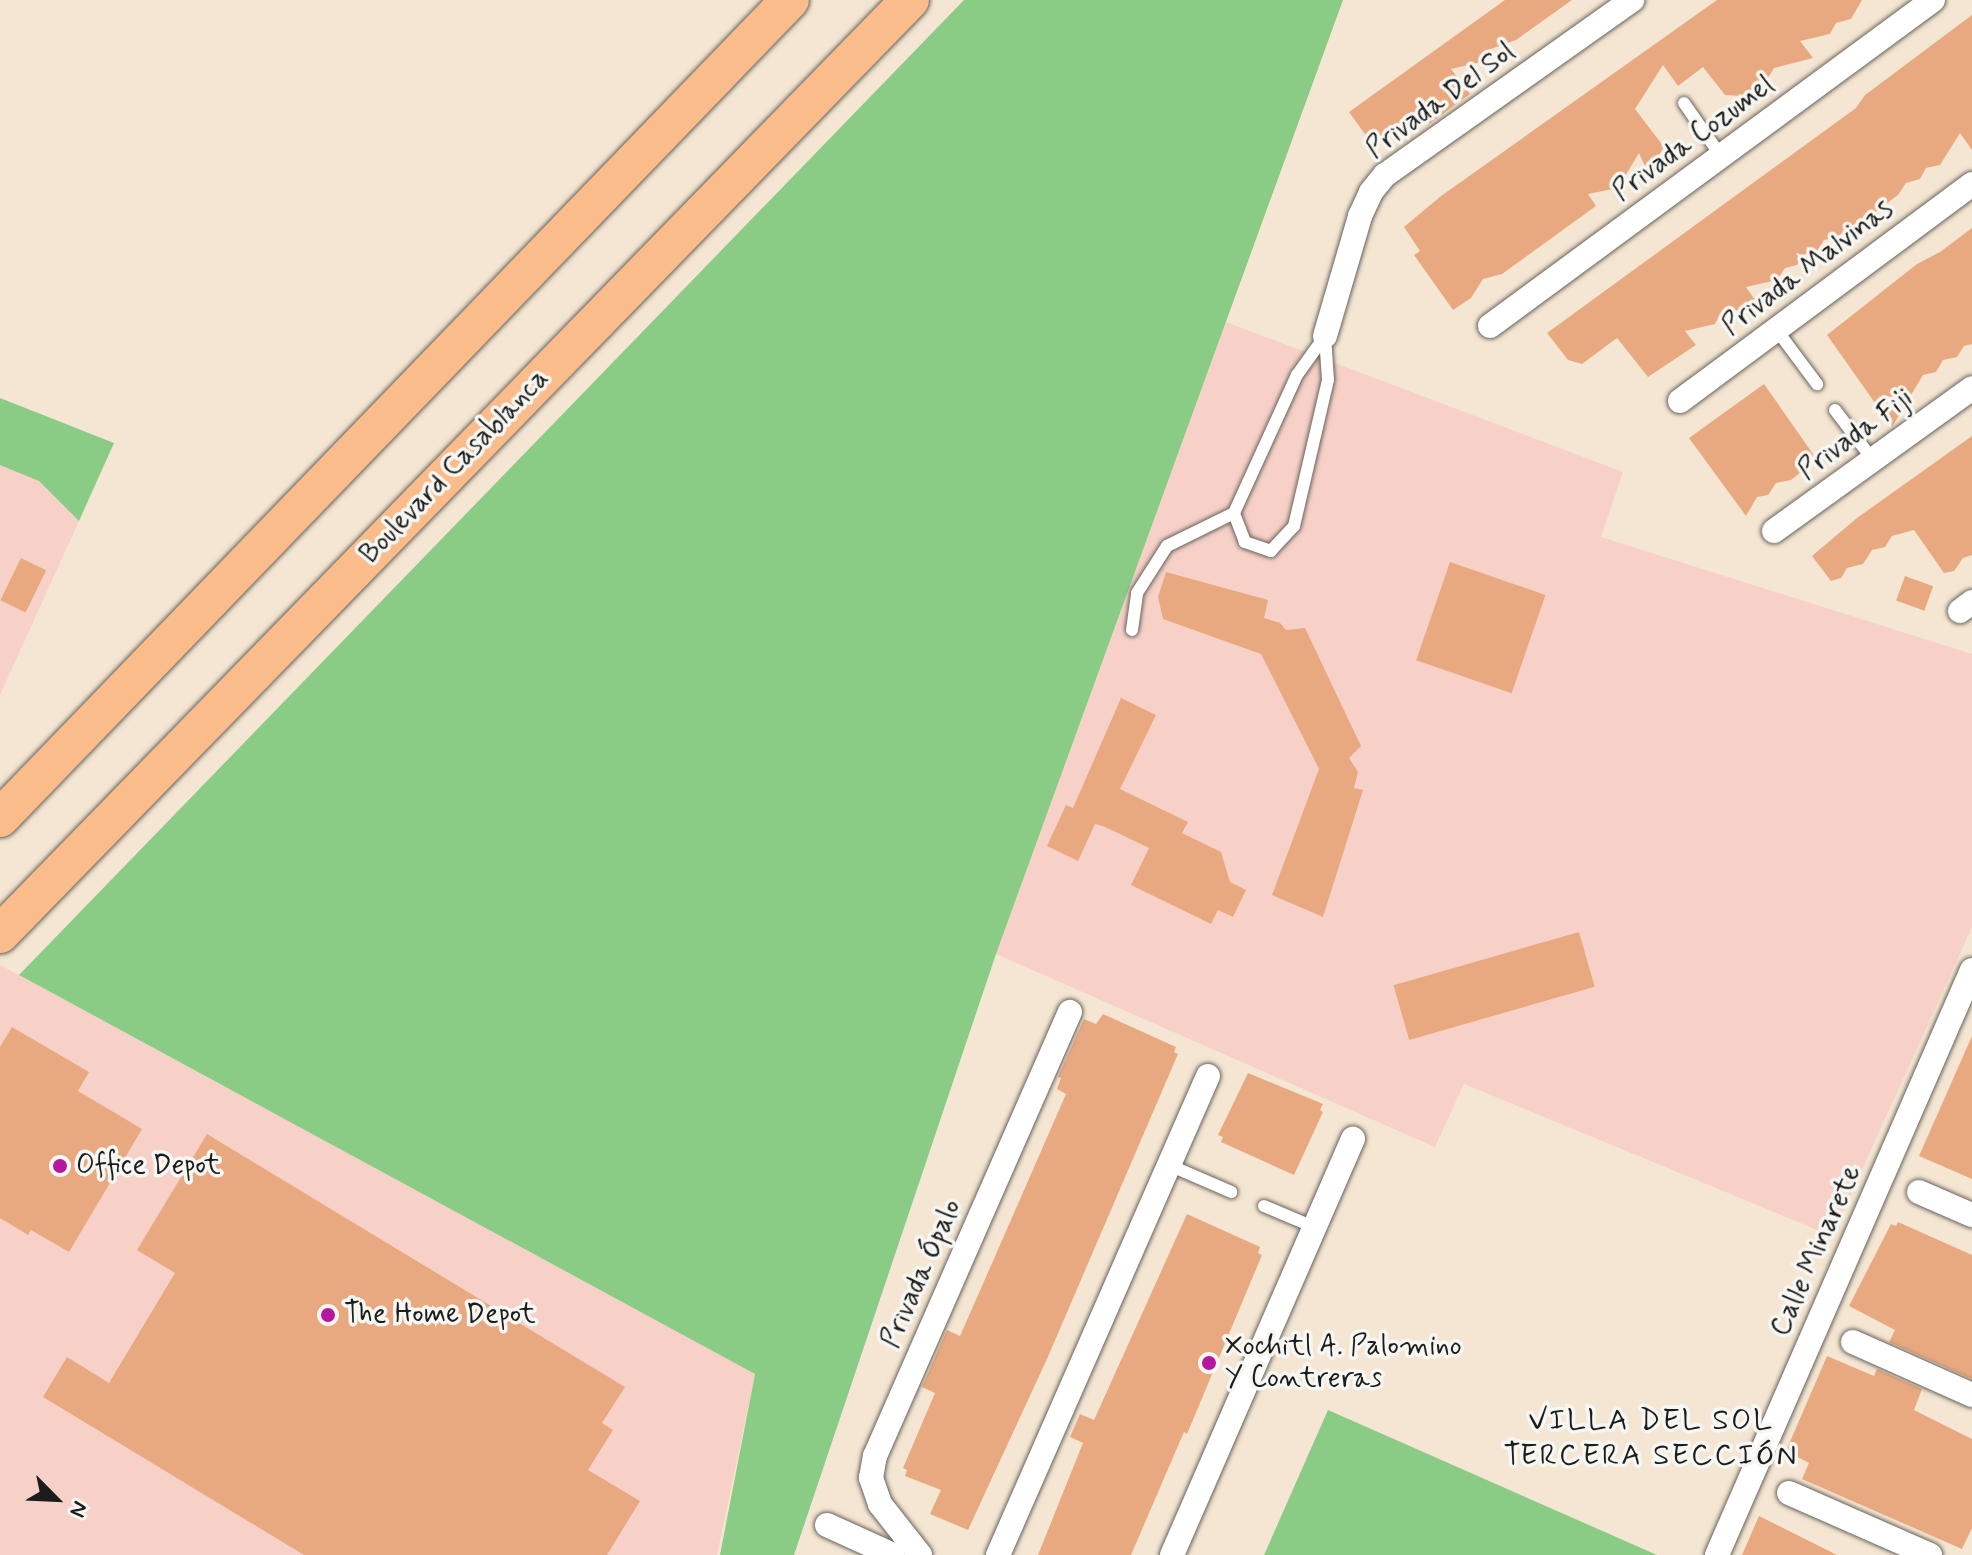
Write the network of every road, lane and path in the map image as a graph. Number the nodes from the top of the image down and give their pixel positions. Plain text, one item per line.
1 (790, 0) edge
2 (910, 0) edge
3 (1632, 0) edge
4 (1933, 0) edge
5 (1684, 103) dead end
6 (1721, 156) junction
7 (1972, 184) edge
8 (1490, 326) dead end
9 (1776, 329) junction
10 (1325, 336) junction
11 (1817, 384) dead end
12 (1972, 388) edge
13 (1680, 401) dead end
14 (1835, 410) dead end
15 (1873, 460) junction
16 (1234, 513) junction
17 (1774, 531) dead end
18 (1132, 630) dead end
19 (0, 818) edge
20 (0, 934) edge
21 (1972, 970) edge
22 (1070, 1012) dead end
23 (1208, 1076) dead end
24 (1353, 1139) dead end
25 (1169, 1165) junction
26 (1231, 1192) dead end
27 (1919, 1192) dead end
28 (1264, 1206) dead end
29 (1972, 1215) edge
30 (1314, 1227) junction
31 (1853, 1342) dead end
32 (1972, 1395) edge
33 (1789, 1493) dead end
34 (827, 1525) dead end
35 (893, 1555) edge
36 (920, 1555) edge
37 (998, 1555) edge
38 (1172, 1555) edge
39 (1717, 1555) edge
40 (1930, 1555) edge

1 - 19 main road
2 - 20 main road, Boulevard Casablanca
3 - 10 street, Privada Del Sol
4 - 6 street, Privada Cozumel
5 - 6 lane
6 - 8 street, Privada Cozumel
7 - 9 street, Privada Malvinas
9 - 11 lane
9 - 13 street, Privada Malvinas
10 - 16 lane
10 - 16 lane
12 - 15 street, Privada Fiji
14 - 15 lane
15 - 17 street, Privada Fiji
16 - 18 lane
21 - 39 street, Calle Minarete
22 - 36 street, Privada Ópalo
23 - 25 street
24 - 30 street
25 - 26 lane
25 - 37 street
27 - 29 street
28 - 30 lane
30 - 38 street
31 - 32 street
33 - 40 street
34 - 35 street

